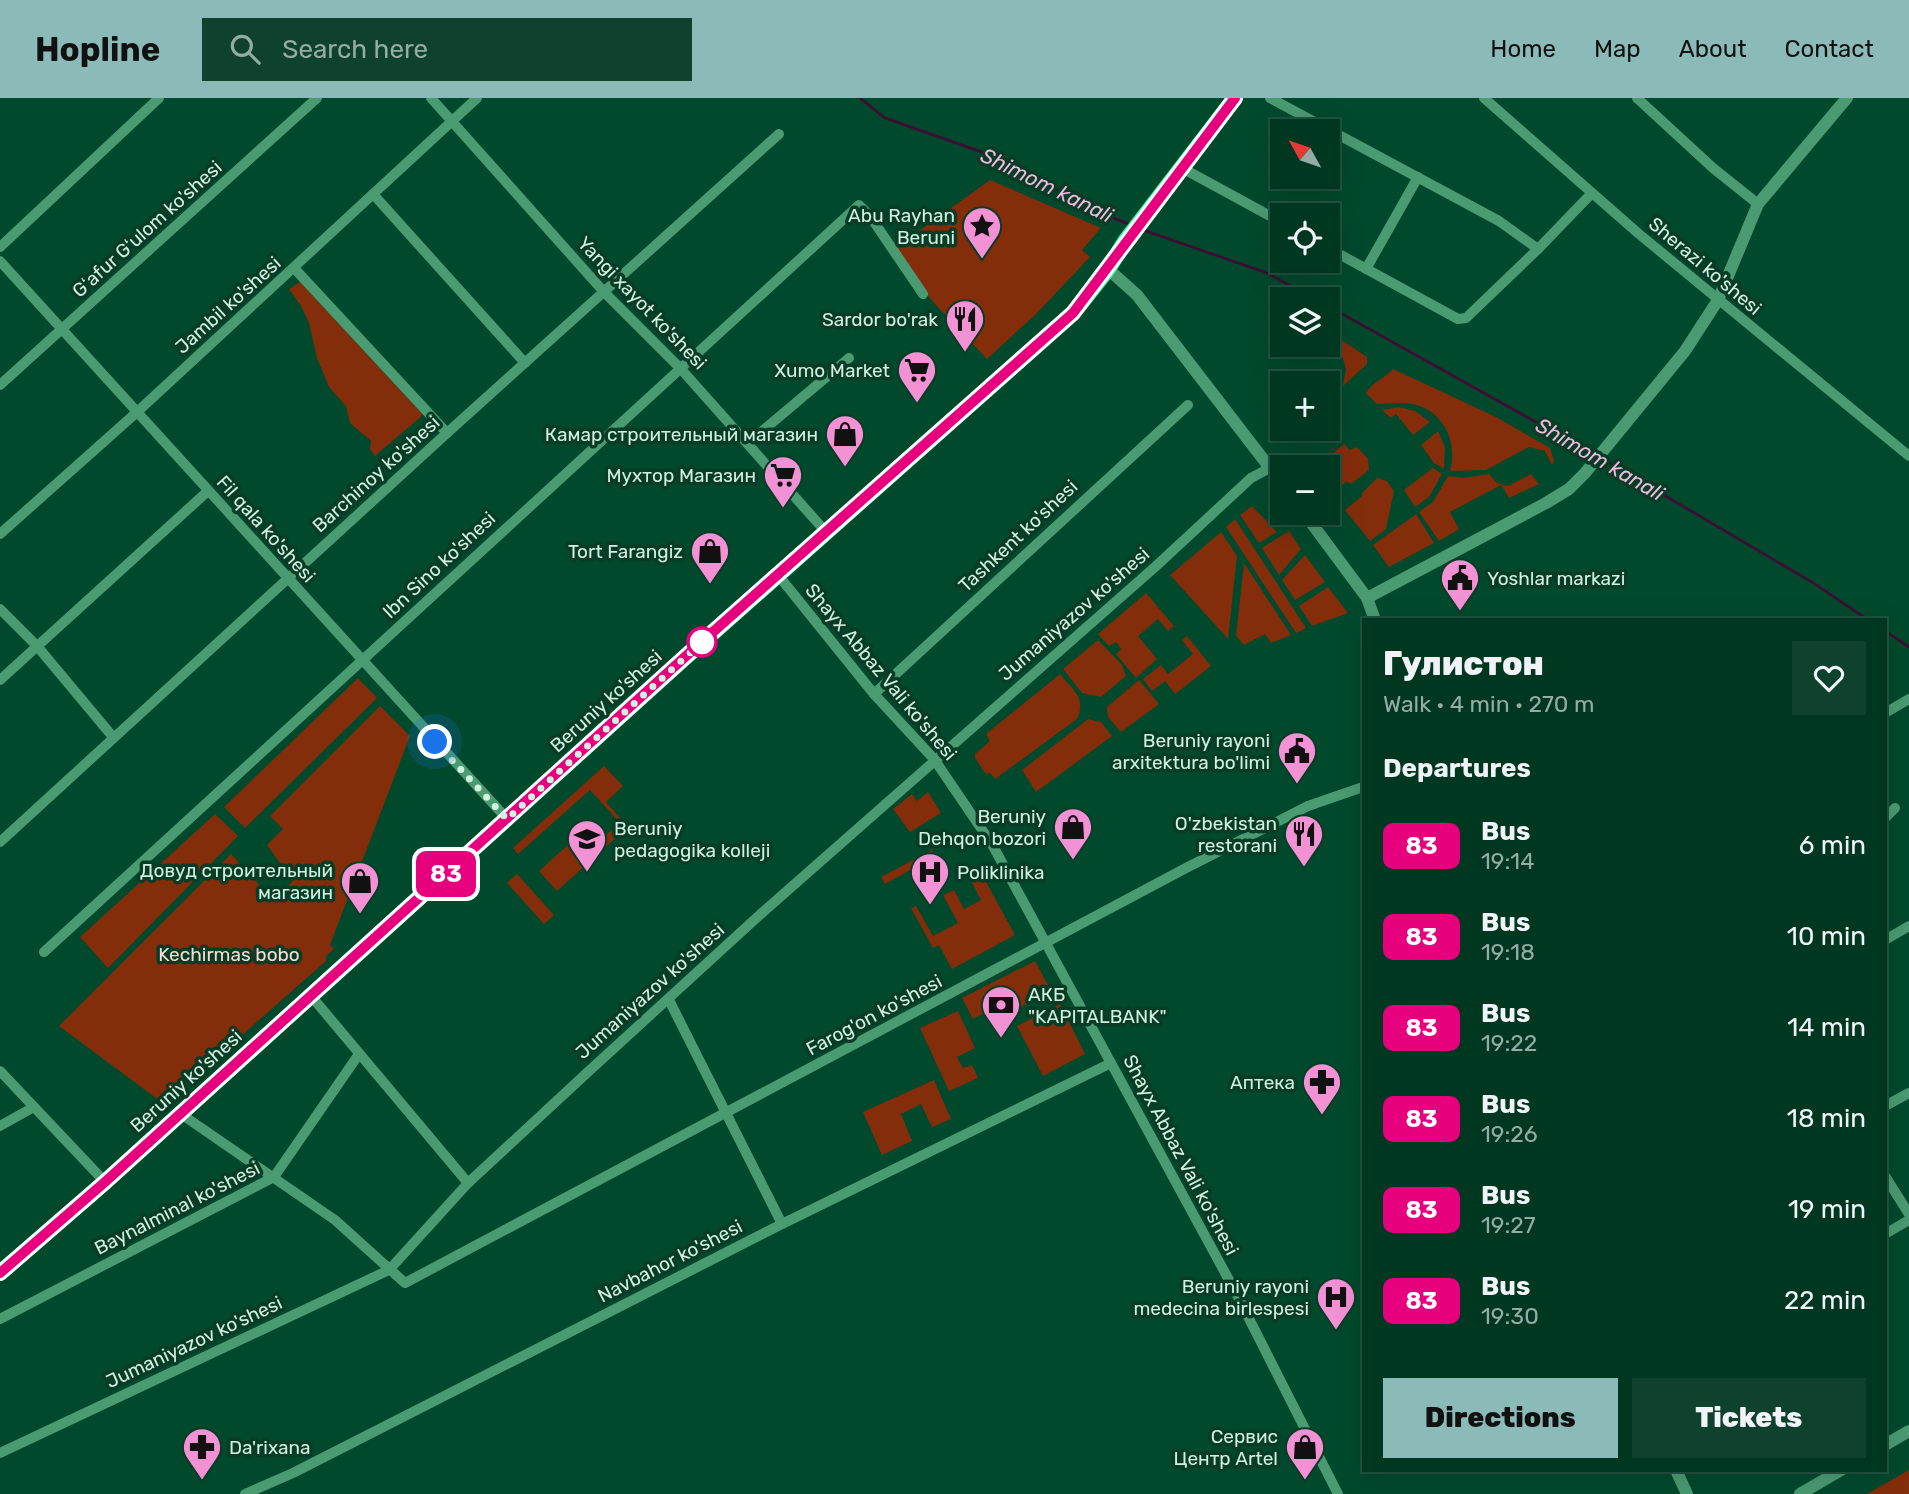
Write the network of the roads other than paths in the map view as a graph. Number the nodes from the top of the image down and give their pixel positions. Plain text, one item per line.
1 (159, 98) edge
2 (317, 98) edge
3 (431, 98) edge
4 (477, 98) edge
5 (1235, 98) edge
6 (1270, 98) edge
7 (1484, 98) edge
8 (1637, 98) edge
9 (1847, 98) edge
10 (452, 120) junction
11 (779, 134) dead end
12 (1182, 168) junction
13 (1418, 177) junction
14 (1592, 193) junction
15 (373, 194) junction
16 (1758, 204) junction
17 (1270, 216) edge
18 (0, 247) edge
19 (1538, 249) junction
20 (1340, 254) edge
21 (0, 261) edge
22 (294, 268) junction
23 (1108, 268) junction
24 (1367, 269) junction
25 (604, 292) junction
26 (923, 294) dead end
27 (1718, 300) junction
28 (62, 330) junction
29 (849, 358) dead end
30 (525, 363) junction
31 (681, 368) junction
32 (0, 386) edge
33 (1188, 405) dead end
34 (136, 413) junction
35 (447, 433) junction
36 (748, 443) junction
37 (1909, 456) edge
38 (1270, 468) joint
39 (208, 491) junction
40 (1313, 525) edge
41 (826, 532) junction
42 (0, 534) edge
43 (778, 575) junction
44 (288, 578) junction
45 (1367, 598) junction
46 (0, 609) edge
47 (1374, 618) edge
48 (37, 646) junction
49 (361, 661) junction
50 (0, 680) edge
51 (874, 694) junction
52 (1909, 699) edge
53 (1887, 712) edge
54 (113, 737) junction
55 (934, 759) junction
56 (1362, 787) edge
57 (1895, 807) dead end
58 (1887, 816) edge
59 (507, 819) junction
60 (0, 842) edge
61 (1909, 926) edge
62 (1887, 939) edge
63 (1047, 943) junction
64 (44, 952) dead end
65 (312, 997) junction
66 (669, 1000) junction
67 (359, 1054) junction
68 (1111, 1063) junction
69 (0, 1071) edge
70 (1909, 1093) edge
71 (1887, 1106) edge
72 (34, 1107) junction
73 (726, 1112) junction
74 (181, 1114) junction
75 (0, 1126) edge
76 (274, 1177) junction
77 (1887, 1179) edge
78 (105, 1182) junction
79 (468, 1183) junction
80 (1909, 1214) edge
81 (1909, 1220) edge
82 (782, 1224) junction
83 (1887, 1233) edge
84 (389, 1270) junction
85 (0, 1273) edge
86 (0, 1319) edge
87 (1909, 1431) edge
88 (1887, 1444) edge
89 (0, 1453) edge
90 (1677, 1472) edge
91 (1838, 1472) edge
92 (245, 1494) edge
93 (1338, 1494) edge
94 (1687, 1494) edge
95 (1800, 1494) edge

1 - 18 street
2 - 28 street, Gʻafur Gʻulom ko'shesi
3 - 10 street, Yangi xayot ko'shesi
4 - 10 street, Jambil ko'shesi
5 - 12 main road, Beruniy ko'shesi
6 - 13 street
7 - 14 street, Sherazi ko'shesi
8 - 16 street
9 - 16 street
10 - 15 street, Jambil ko'shesi
10 - 25 street, Yangi xayot ko'shesi
11 - 25 street, Barchinoy ko'shesi
12 - 17 street
12 - 23 main road, Beruniy ko'shesi
13 - 19 street
13 - 24 street
14 - 19 street
14 - 27 street, Sherazi ko'shesi
15 - 22 street, Jambil ko'shesi
15 - 30 street
16 - 27 street
19 - 24 street
20 - 24 street
21 - 28 street, Fil qala ko'shesi
22 - 34 street, Jambil ko'shesi
22 - 35 street
23 - 38 street
23 - 41 main road, Beruniy ko'shesi
25 - 30 street, Barchinoy ko'shesi
25 - 31 street, Yangi xayot ko'shesi
26 - 31 street, Ibn Sino ko'shesi
27 - 37 street, Sherazi ko'shesi
27 - 45 street
28 - 32 street, Gʻafur Gʻulom ko'shesi
28 - 34 street, Fil qala ko'shesi
29 - 36 street
30 - 35 street, Barchinoy ko'shesi
31 - 36 street, Yangi xayot ko'shesi
31 - 49 street, Ibn Sino ko'shesi
33 - 51 street, Tashkent ko'shesi
34 - 39 street, Fil qala ko'shesi
34 - 42 street, Jambil ko'shesi
35 - 44 street, Barchinoy ko'shesi
36 - 41 street, Yangi xayot ko'shesi
38 - 55 street, Jumaniyazov ko'shesi
39 - 44 street, Fil qala ko'shesi
39 - 48 street
40 - 45 street
41 - 43 main road, Beruniy ko'shesi
43 - 51 street, Shayx Abbaz Vali ko'shesi
43 - 59 main road, Beruniy ko'shesi
44 - 49 street, Fil qala ko'shesi
44 - 54 street, Barchinoy ko'shesi
45 - 47 street
46 - 48 street
48 - 50 street
48 - 54 street
49 - 59 street, Fil qala ko'shesi
49 - 64 street, Ibn Sino ko'shesi
51 - 55 street, Shayx Abbaz Vali ko'shesi
52 - 53 street
54 - 60 street, Barchinoy ko'shesi
55 - 63 street, Shayx Abbaz Vali ko'shesi
55 - 66 street, Jumaniyazov ko'shesi
56 - 63 street, Farog'on ko'shesi
57 - 58 street
59 - 65 main road, Beruniy ko'shesi
61 - 62 street
63 - 68 street, Shayx Abbaz Vali ko'shesi
63 - 73 street, Farog'on ko'shesi
65 - 67 street
65 - 74 main road, Beruniy ko'shesi
66 - 73 street
66 - 79 street, Jumaniyazov ko'shesi
67 - 76 street, Baynalminal ko'shesi
67 - 79 street
68 - 82 street, Navbahor ko'shesi
68 - 93 street, Shayx Abbaz Vali ko'shesi
69 - 72 street
70 - 71 street
72 - 75 street
72 - 78 street
73 - 82 street
73 - 84 street, Farog'on ko'shesi
74 - 76 street
74 - 78 main road, Beruniy ko'shesi
76 - 84 street
76 - 86 street, Baynalminal ko'shesi
77 - 80 street
78 - 85 main road, Beruniy ko'shesi
79 - 84 street, Jumaniyazov ko'shesi
81 - 83 street
82 - 92 street, Navbahor ko'shesi
84 - 89 street, Jumaniyazov ko'shesi
87 - 88 street
90 - 94 street
91 - 95 street

